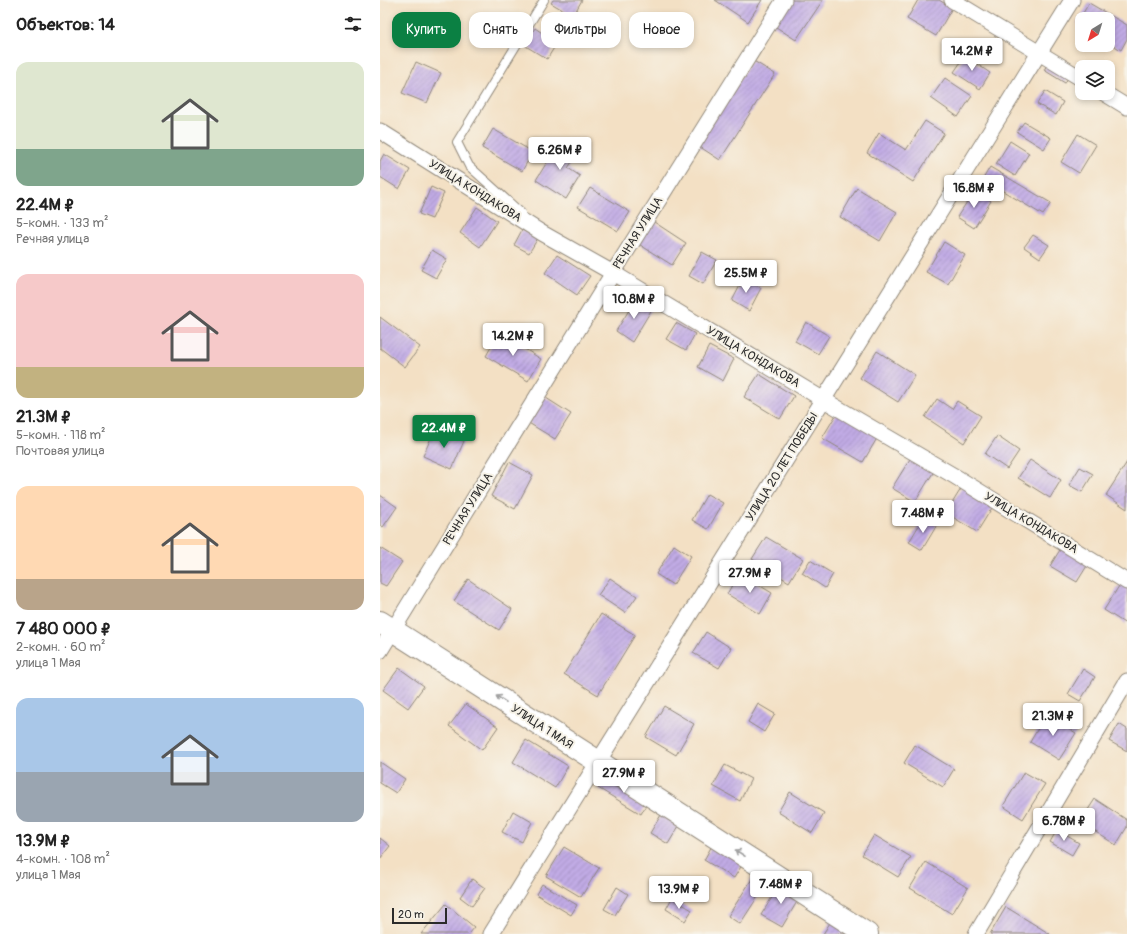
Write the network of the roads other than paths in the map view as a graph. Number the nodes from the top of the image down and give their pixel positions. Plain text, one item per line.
1 (544, 0) edge
2 (784, 0) edge
3 (952, 0) edge
4 (1072, 0) edge
5 (1039, 53) junction
6 (1075, 75) edge
7 (1115, 100) edge
8 (1127, 107) edge
9 (380, 131) edge
10 (542, 233) junction
11 (613, 273) junction
12 (824, 400) junction
13 (1127, 582) edge
14 (387, 626) edge
15 (380, 651) edge
16 (1127, 681) edge
17 (597, 762) junction
18 (491, 934) edge
19 (867, 934) edge
20 (976, 934) edge

1 - 10 lane
2 - 11 street, РЕЧНАЯ УЛИЦА
3 - 5 street
4 - 5 street, УЛИЦА 20 ЛЕТ ПОБЕДЫ
5 - 6 street
5 - 12 street, УЛИЦА 20 ЛЕТ ПОБЕДЫ
7 - 8 street
9 - 10 street, УЛИЦА КОНДАКОВА
10 - 11 street, УЛИЦА КОНДАКОВА
11 - 12 street, УЛИЦА КОНДАКОВА
11 - 14 street, РЕЧНАЯ УЛИЦА
12 - 13 street, УЛИЦА КОНДАКОВА
12 - 17 street, УЛИЦА 20 ЛЕТ ПОБЕДЫ
14 - 15 street, РЕЧНАЯ УЛИЦА
17 -> 14 street, УЛИЦА 1 МАЯ
16 - 20 street
17 - 18 street, УЛИЦА 20 ЛЕТ ПОБЕДЫ
19 -> 17 street, УЛИЦА 1 МАЯ

